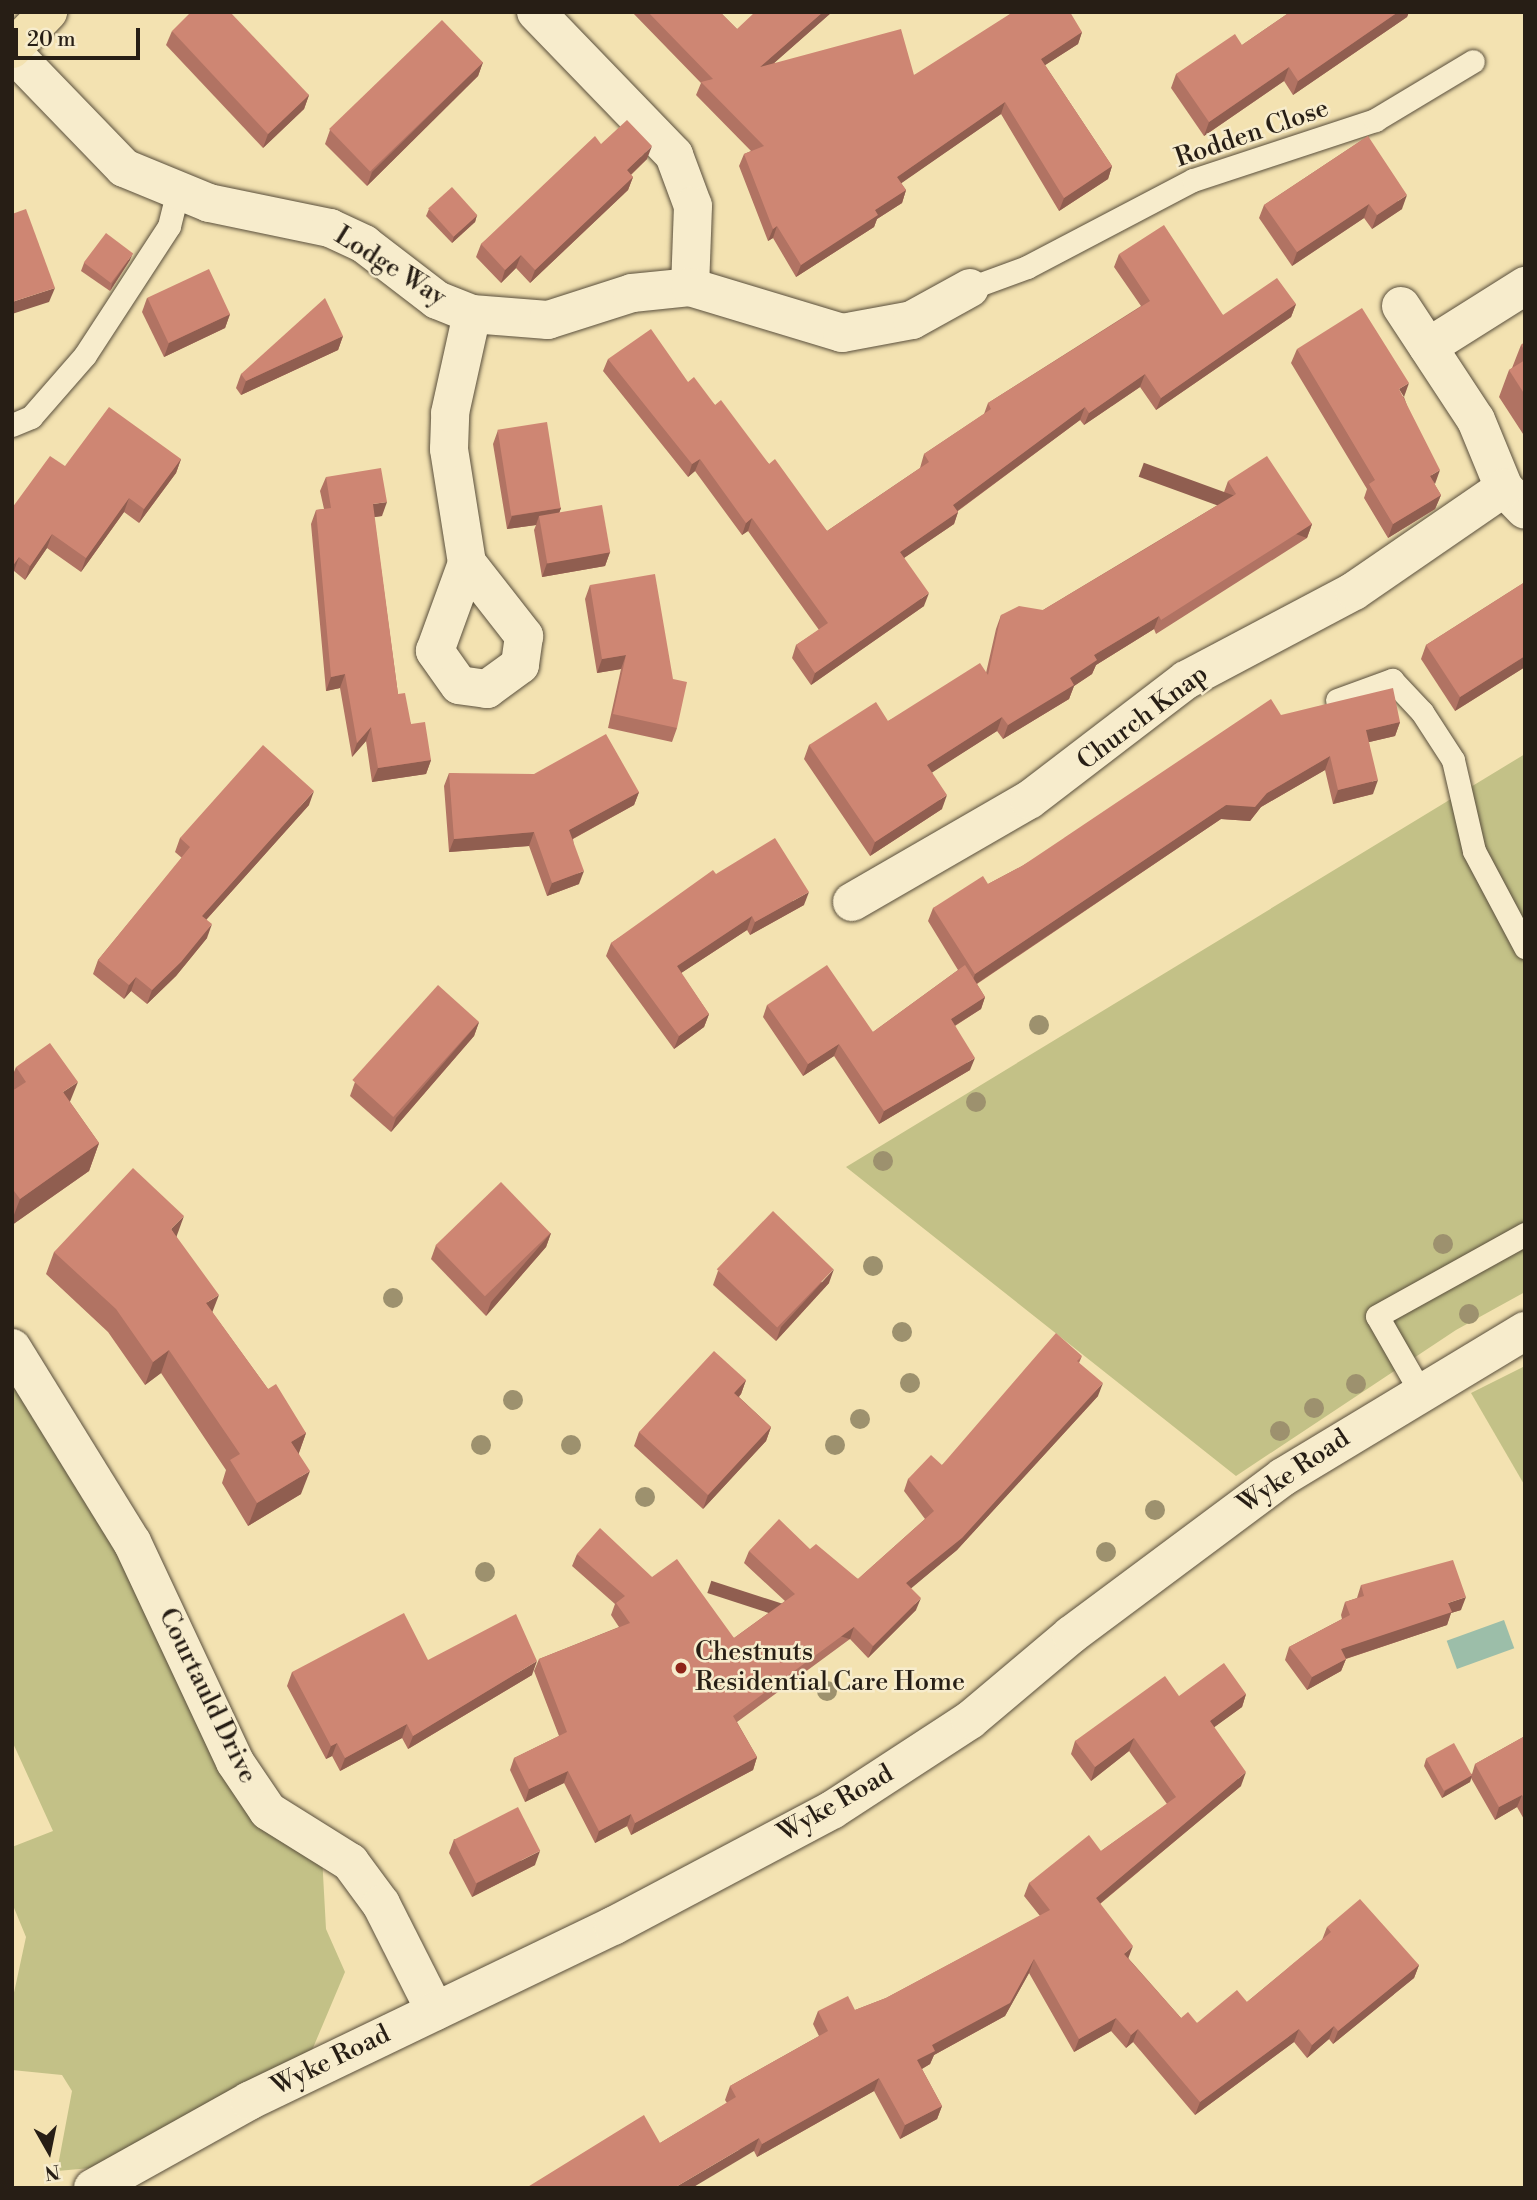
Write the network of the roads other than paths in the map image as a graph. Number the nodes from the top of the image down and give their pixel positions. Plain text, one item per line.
1 (48, 12) edge
2 (536, 12) edge
3 (12, 50) edge
4 (1472, 61) dead end
5 (177, 193) junction
6 (1525, 286) edge
7 (690, 287) junction
8 (970, 288) joint
9 (1401, 306) dead end
10 (472, 314) junction
11 (1428, 347) junction
12 (12, 425) edge
13 (1514, 499) edge
14 (467, 563) dead end
15 (1337, 699) edge
16 (852, 902) dead end
17 (1525, 947) edge
18 (1525, 1234) edge
19 (1525, 1331) edge
20 (12, 1348) edge
21 (1420, 1391) junction
22 (435, 2011) junction
23 (93, 2188) edge

1 - 3 highway
2 - 7 street
3 - 5 street, Lodge Way
4 - 8 lane, Rodden Close
5 - 10 street, Lodge Way
5 - 12 lane
6 - 11 street
7 - 8 street, Lodge Way
7 - 10 street, Lodge Way
9 - 11 street, Church Knap
10 - 14 street
11 - 13 street, Church Knap
13 - 16 street, Church Knap
15 - 17 lane
18 - 21 lane
19 - 21 street, Wyke Road
20 - 22 street, Courtauld Drive
21 - 22 street, Wyke Road
22 - 23 street, Wyke Road

